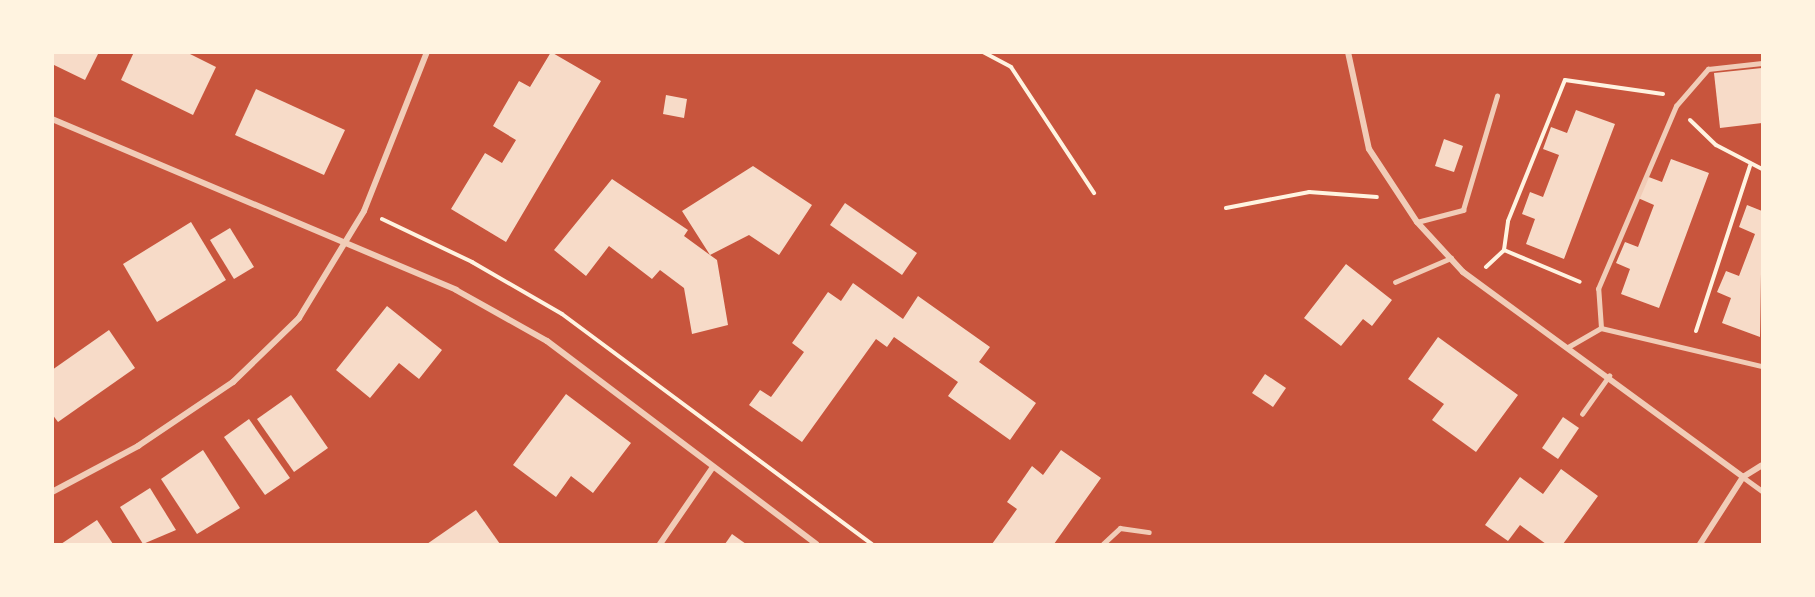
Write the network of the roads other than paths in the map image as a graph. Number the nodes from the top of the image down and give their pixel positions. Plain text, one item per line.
1 (427, 52) edge
2 (1348, 52) edge
3 (1762, 63) edge
4 (1497, 96) dead end
5 (52, 119) edge
6 (1417, 222) junction
7 (347, 240) junction
8 (1451, 258) junction
9 (1395, 282) dead end
10 (1601, 328) junction
11 (1568, 347) junction
12 (1762, 366) edge
13 (1609, 376) junction
14 (1582, 414) dead end
15 (1762, 465) edge
16 (713, 467) junction
17 (1743, 477) junction
18 (1762, 491) edge
19 (52, 492) edge
20 (1149, 532) dead end
21 (660, 544) edge
22 (816, 544) edge
23 (1103, 544) edge
24 (1700, 544) edge

1 - 7 street
2 - 6 street
3 - 10 lane
4 - 6 lane
5 - 7 street
6 - 8 street
7 - 16 street
7 - 19 street
8 - 9 lane
8 - 11 street
10 - 11 lane
10 - 12 lane
11 - 13 street
13 - 14 lane
13 - 17 street
15 - 17 street
16 - 21 street
16 - 22 street
17 - 18 lane
17 - 24 street
20 - 23 lane

